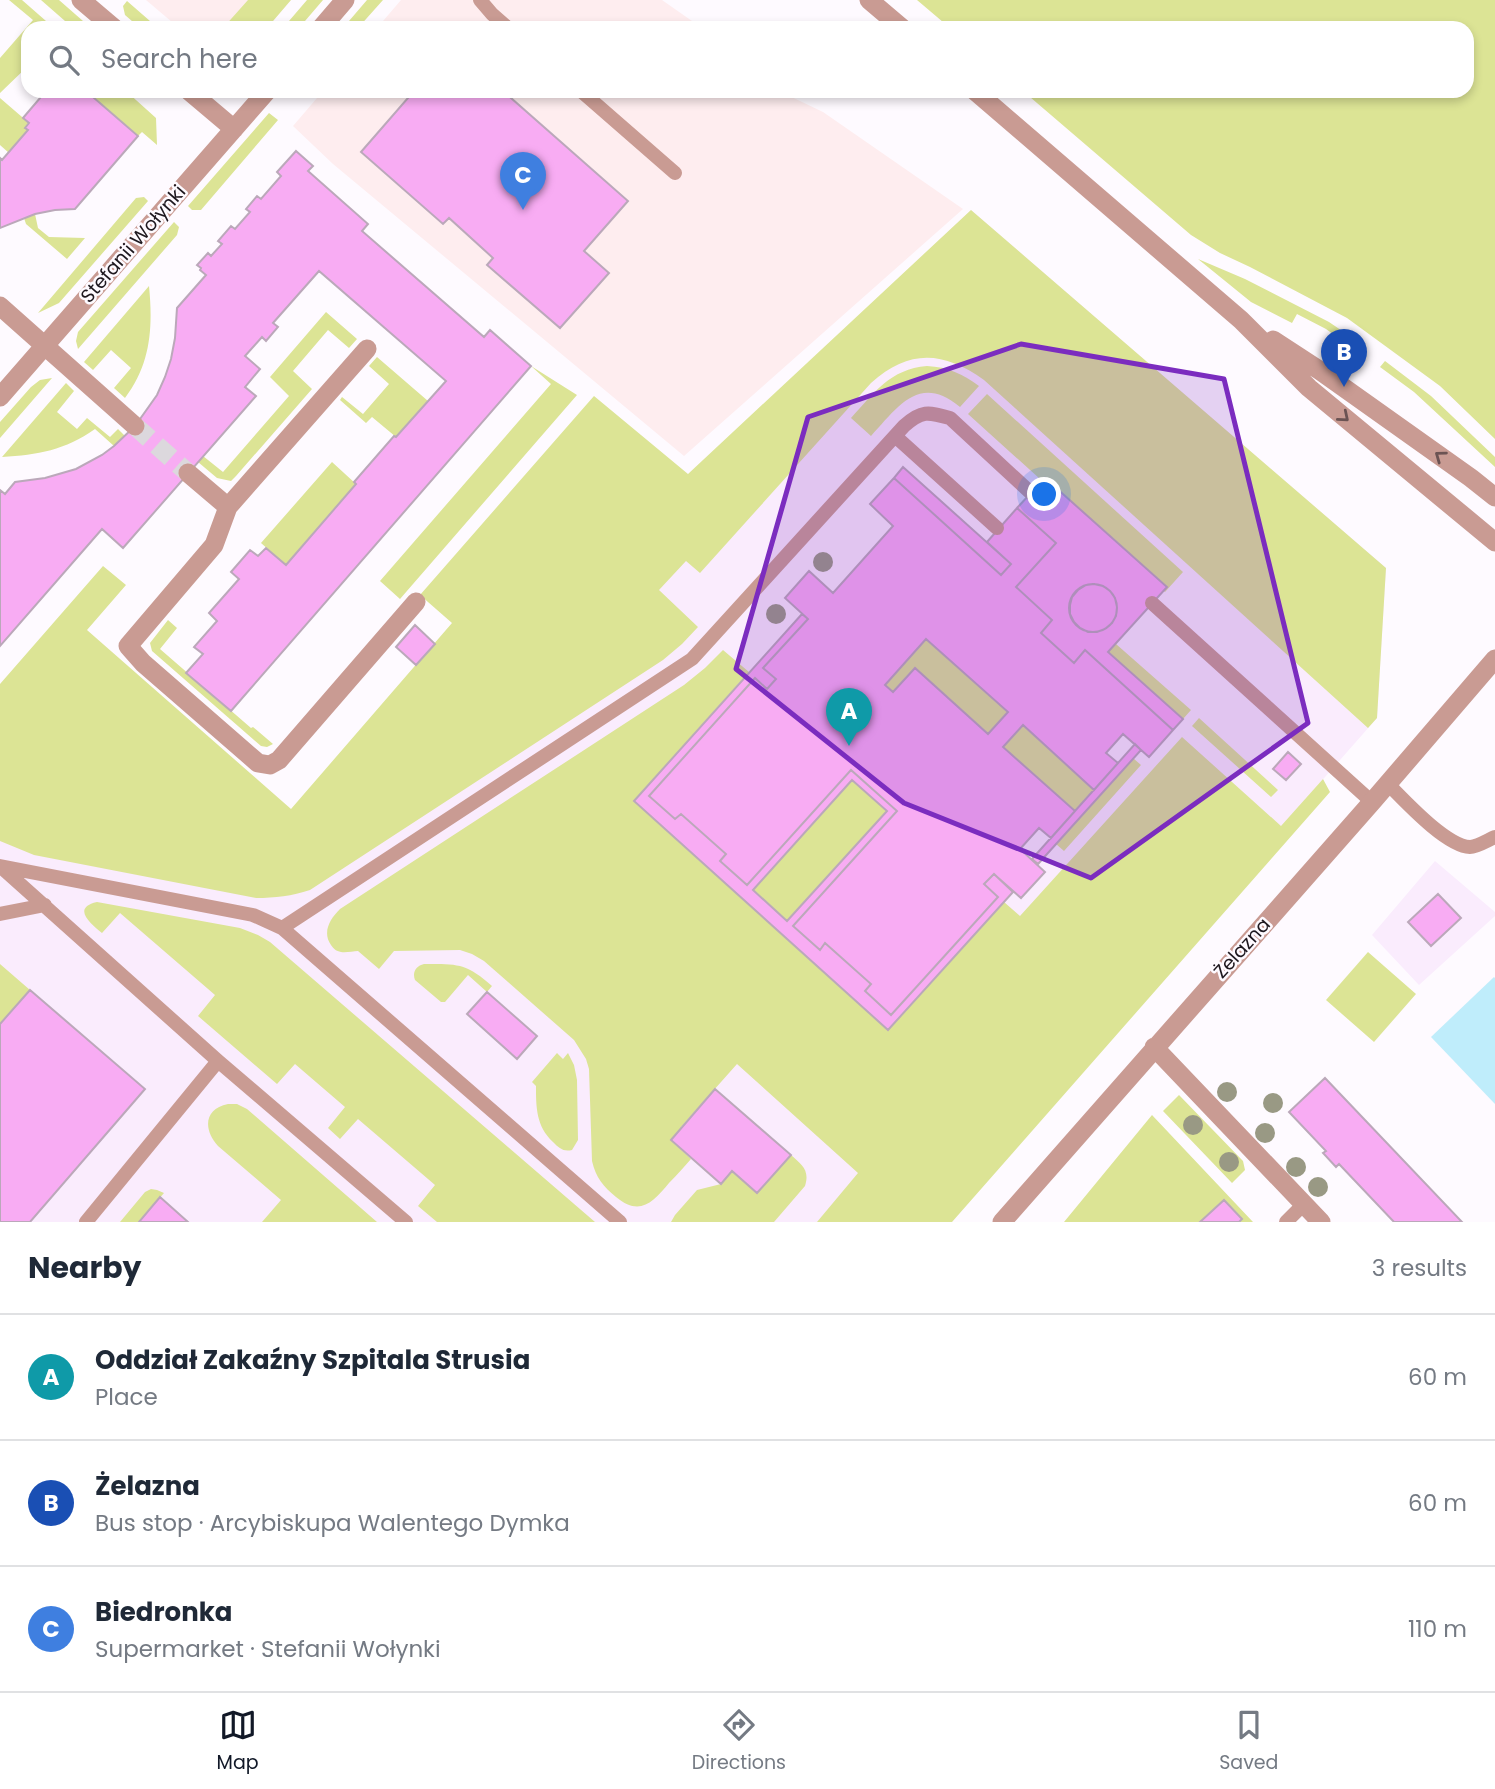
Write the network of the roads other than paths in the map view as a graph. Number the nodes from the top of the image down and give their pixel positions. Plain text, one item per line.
1 (81, 0) edge
2 (345, 0) edge
3 (480, 0) edge
4 (869, 0) edge
5 (106, 21) edge
6 (327, 21) edge
7 (500, 21) edge
8 (893, 21) edge
9 (196, 98) edge
10 (261, 98) edge
11 (589, 98) edge
12 (983, 98) edge
13 (234, 129) junction
14 (675, 173) dead end
15 (0, 306) edge
16 (1241, 320) junction
17 (44, 346) junction
18 (367, 349) dead end
19 (0, 397) edge
20 (135, 426) tunnel mouth
21 (895, 436) junction
22 (188, 473) tunnel mouth
23 (1031, 493) dead end
24 (1495, 497) edge
25 (228, 507) junction
26 (997, 528) dead end
27 (1495, 542) edge
28 (416, 602) dead end
29 (1152, 603) dead end
30 (1495, 659) edge
31 (1388, 784) junction
32 (1372, 802) junction
33 (1495, 837) edge
34 (0, 866) edge
35 (45, 905) junction
36 (0, 914) edge
37 (282, 928) junction
38 (1154, 1047) junction
39 (218, 1062) junction
40 (1304, 1204) junction
41 (86, 1222) edge
42 (406, 1222) edge
43 (620, 1222) edge
44 (1002, 1222) edge
45 (1286, 1222) edge
46 (1321, 1222) edge

1 - 5 street
2 - 6 street
3 - 7 lane
4 - 8 street
9 - 13 street
10 - 13 street, Stefanii Wołynki
11 - 14 lane
12 - 16 street
13 - 17 street, Stefanii Wołynki
15 - 17 street
24 -> 16 street
16 -> 27 street
17 - 19 street, Stefanii Wołynki
17 - 20 street
18 - 25 street
21 - 23 lane
21 - 26 lane
21 - 37 lane
22 - 25 street
25 - 28 street
29 - 32 lane
30 - 31 street, Żelazna
31 - 32 street, Żelazna
31 - 33 lane
32 - 38 street, Żelazna
34 - 35 lane
34 - 37 lane
35 - 36 lane
35 - 39 lane
37 - 43 lane
38 - 40 street
38 - 44 street, Żelazna
39 - 41 lane
39 - 42 lane
40 - 45 lane
40 - 46 street

